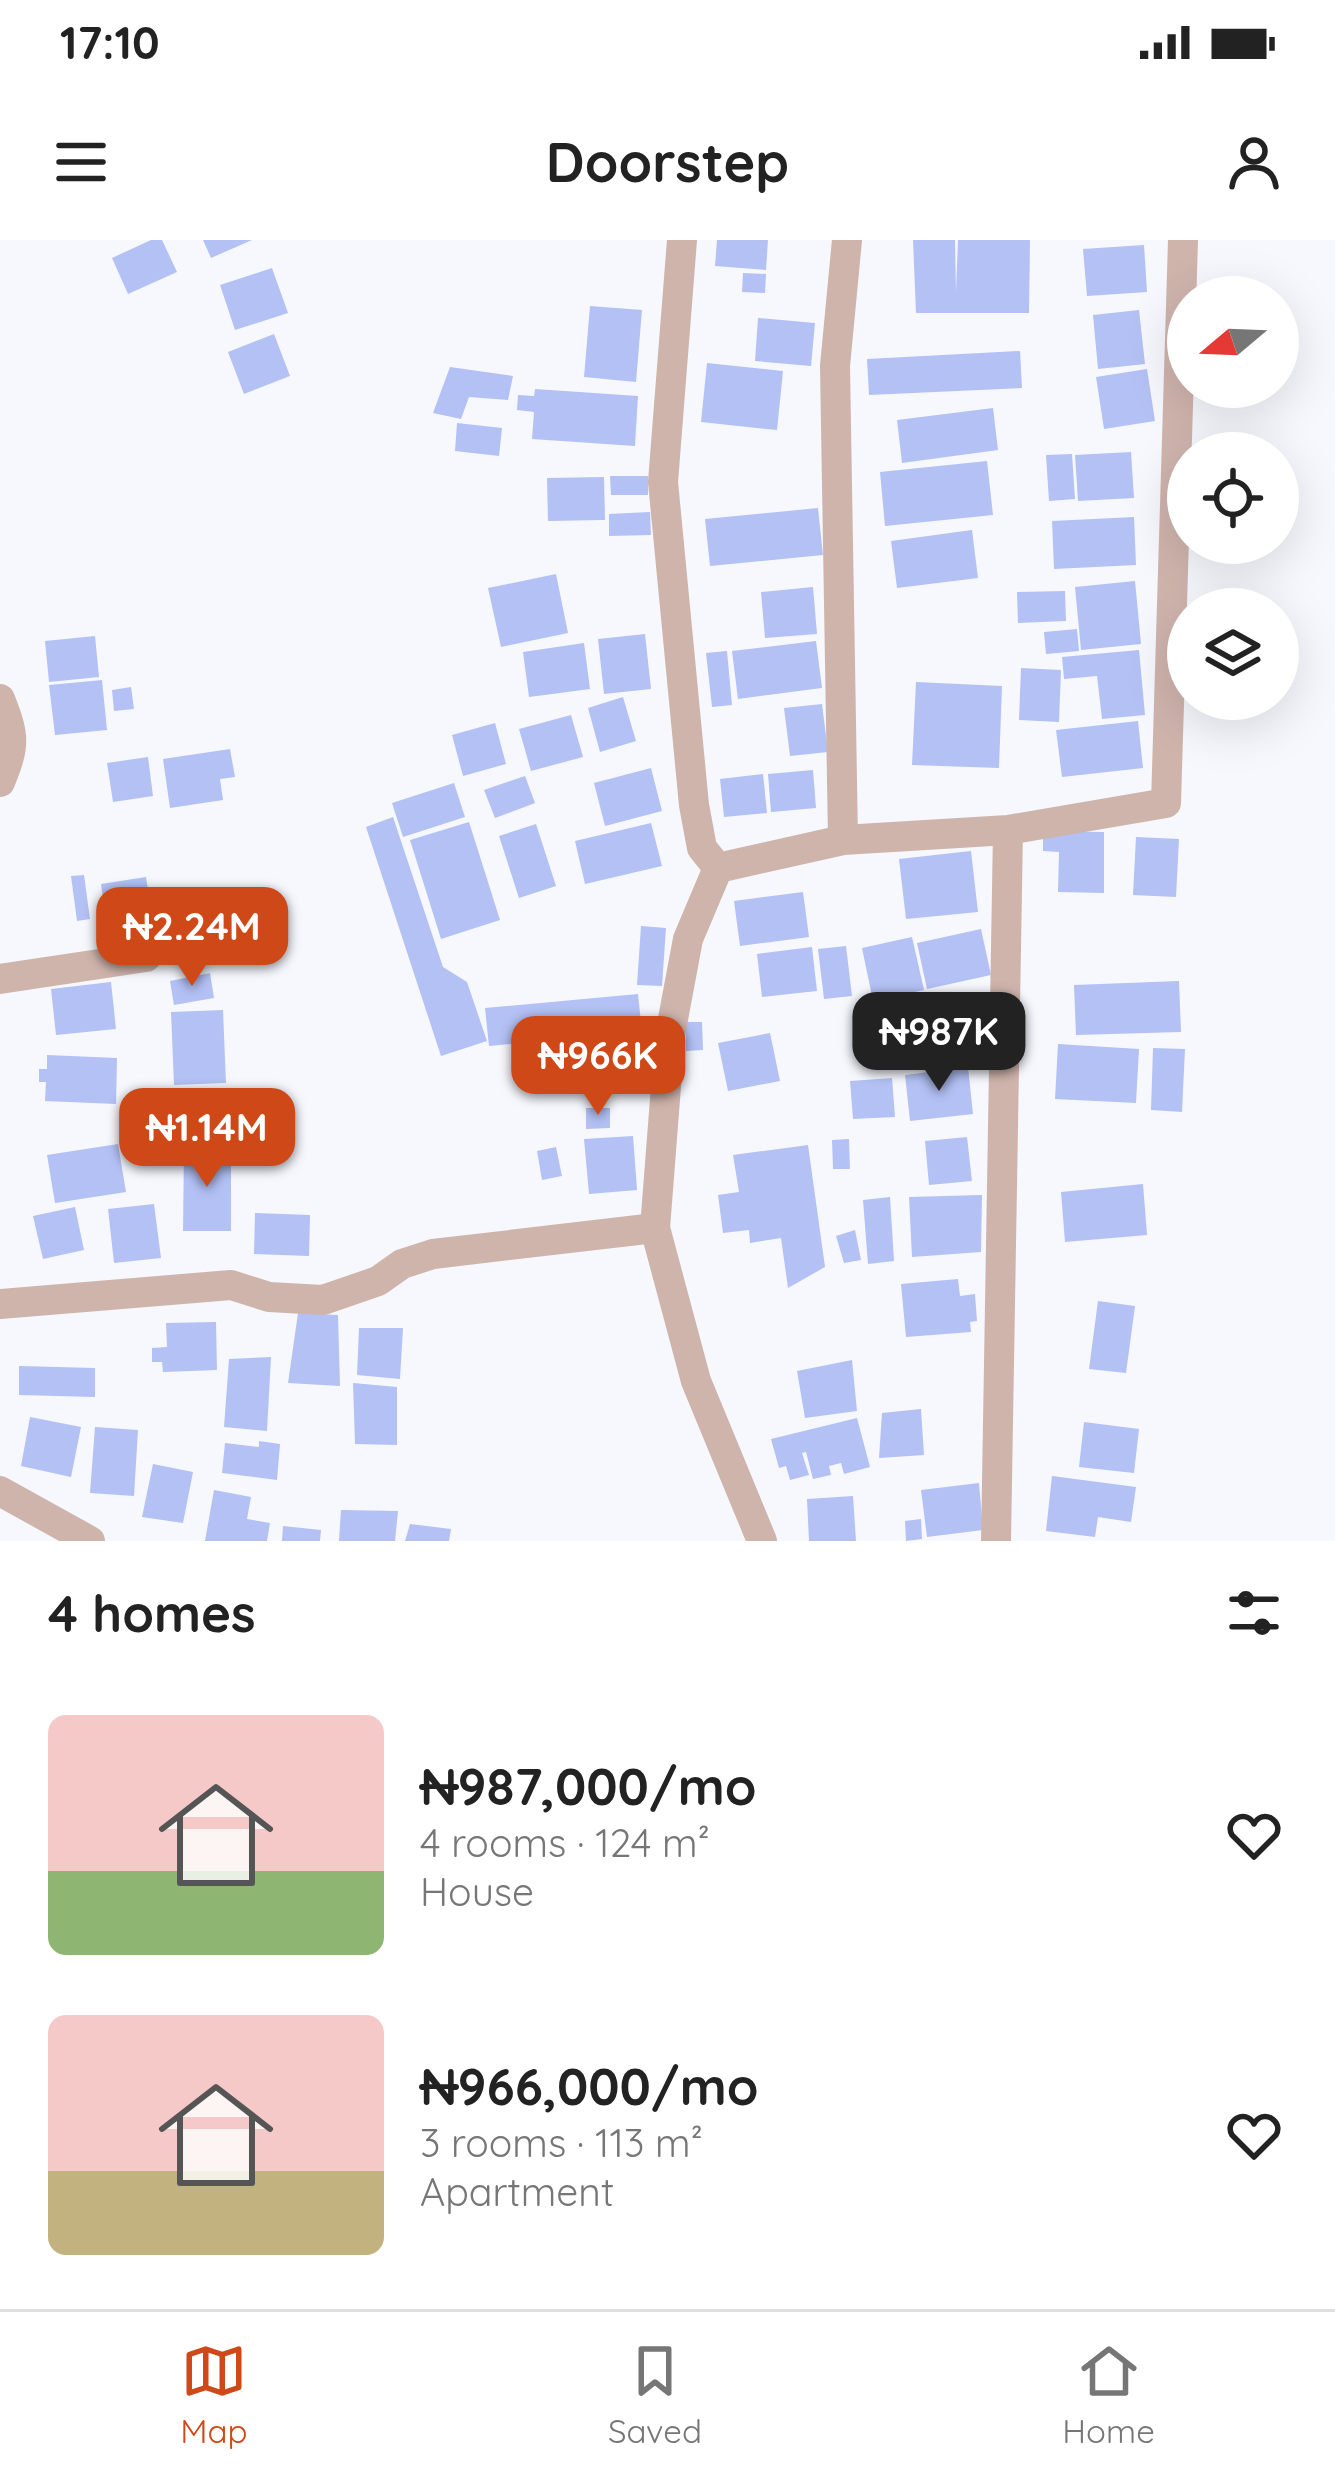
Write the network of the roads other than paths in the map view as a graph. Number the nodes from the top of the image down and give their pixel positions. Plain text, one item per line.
1 (682, 240) edge
2 (848, 240) edge
3 (1183, 240) edge
4 (0, 699) edge
5 (0, 782) edge
6 (1008, 830) junction
7 (843, 840) junction
8 (718, 868) junction
9 (146, 957) dead end
10 (0, 980) edge
11 (655, 1228) junction
12 (0, 1304) edge
13 (0, 1491) edge
14 (90, 1541) edge
15 (761, 1541) edge
16 (996, 1541) edge

1 - 8 street
2 - 7 street
3 - 6 street
4 - 5 street
6 - 7 street
6 - 16 street
7 - 8 street
8 - 11 street
9 - 10 street
11 - 12 street
11 - 15 street
13 - 14 street

